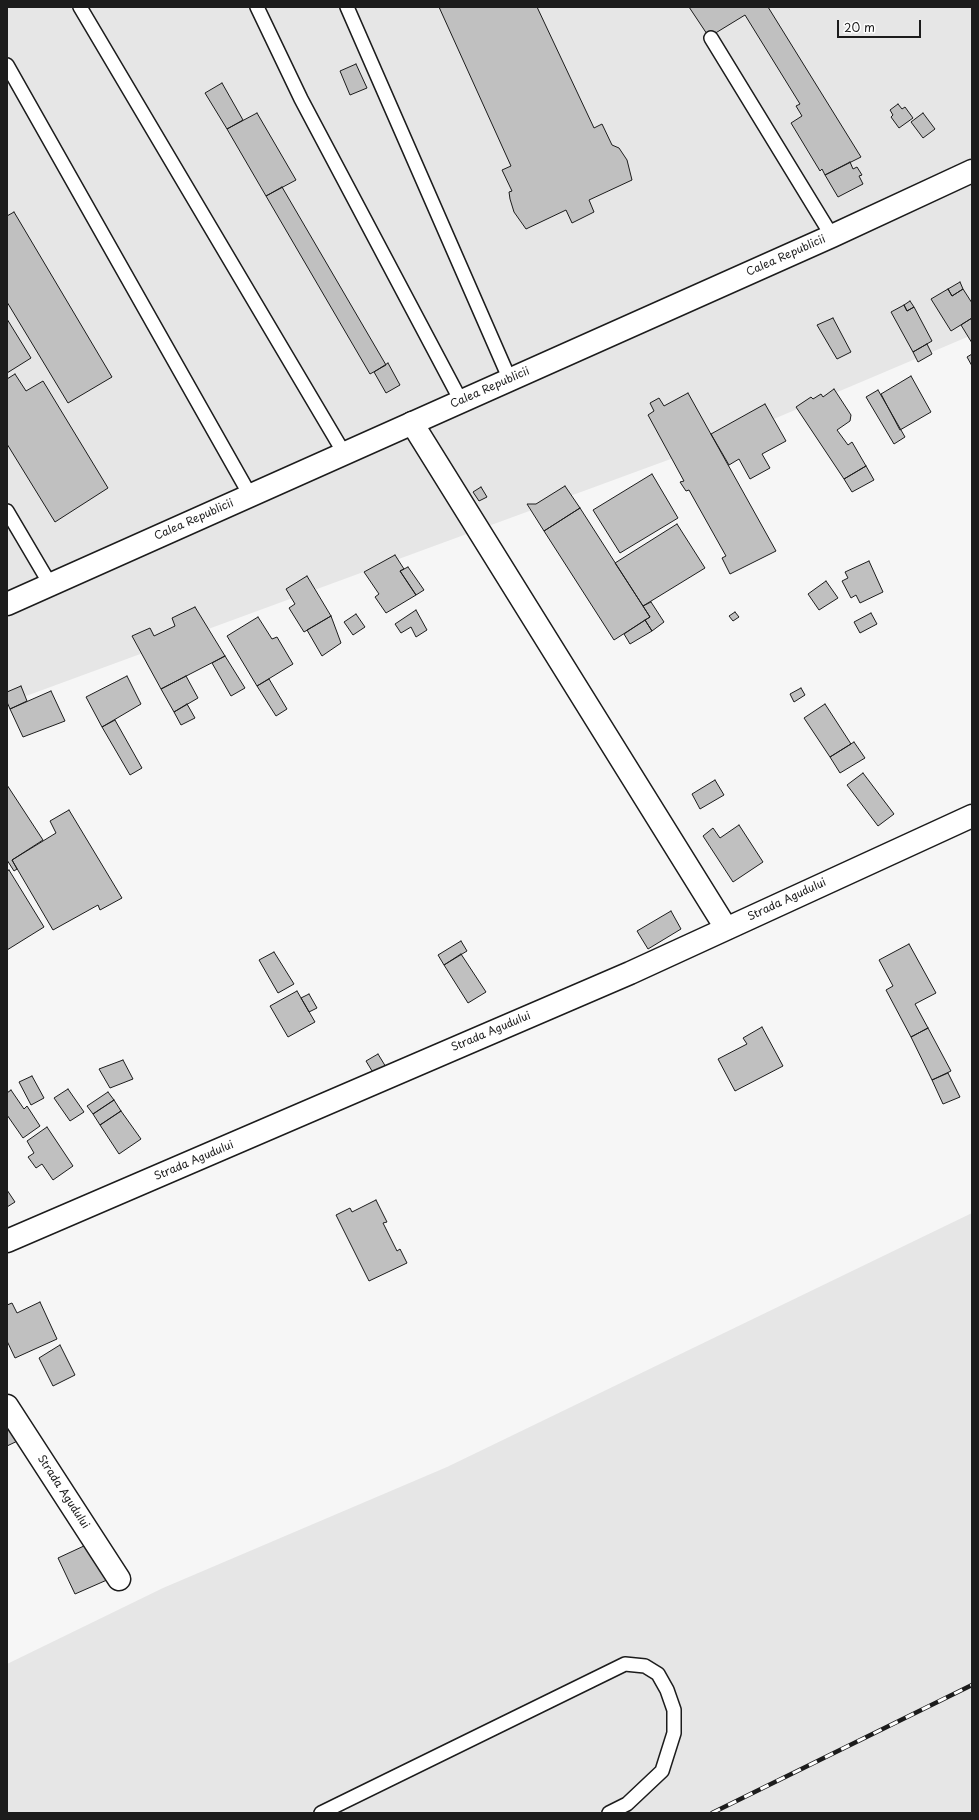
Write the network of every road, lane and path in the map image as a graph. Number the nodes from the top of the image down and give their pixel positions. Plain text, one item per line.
1 (80, 7) edge
2 (257, 7) edge
3 (347, 7) edge
4 (711, 38) dead end
5 (7, 65) edge
6 (972, 171) edge
7 (832, 236) junction
8 (510, 380) junction
9 (461, 401) junction
10 (412, 423) junction
11 (344, 453) junction
12 (250, 495) junction
13 (7, 511) edge
14 (50, 584) junction
15 (7, 604) edge
16 (972, 816) edge
17 (726, 928) junction
18 (7, 1241) edge
19 (7, 1406) edge
20 (119, 1579) dead end
21 (329, 1811) edge
22 (609, 1813) edge

1 - 11 lane
2 - 9 lane
3 - 8 lane
4 - 7 lane
5 - 12 lane
6 - 7 street, Calea Republicii
7 - 8 street, Calea Republicii
8 - 9 street, Calea Republicii
9 - 10 street, Calea Republicii
10 - 11 street, Calea Republicii
10 - 17 street
11 - 12 street, Calea Republicii
12 - 14 street, Calea Republicii
13 - 14 lane
14 - 15 street, Calea Republicii
16 - 17 street, Strada Agudului
17 - 18 street, Strada Agudului
19 - 20 street, Strada Agudului
21 - 22 lane

